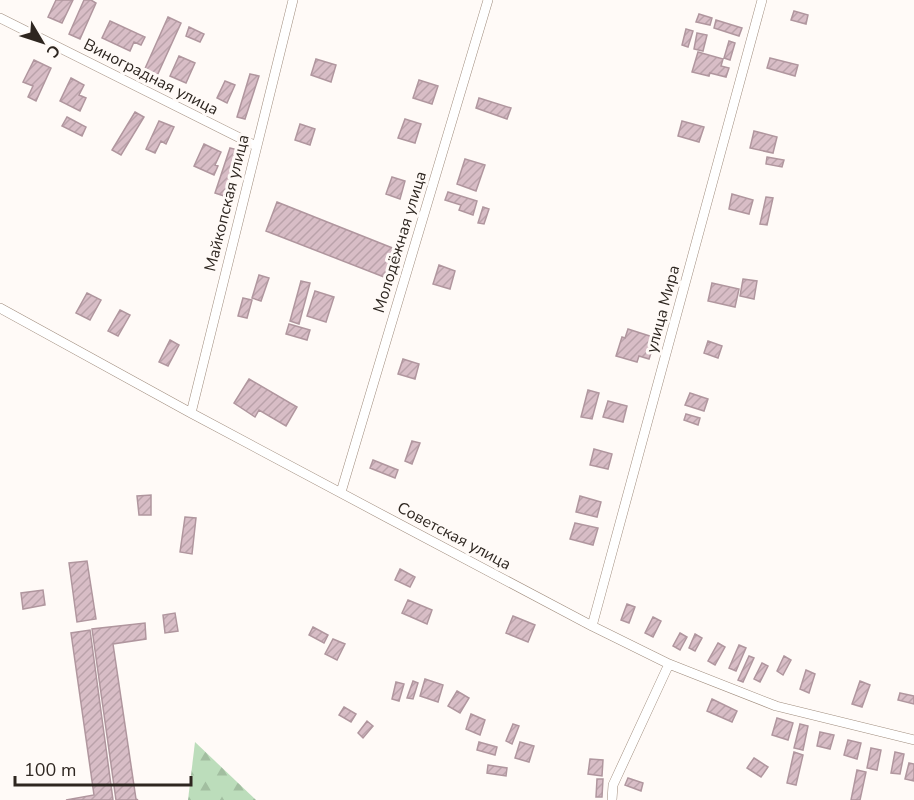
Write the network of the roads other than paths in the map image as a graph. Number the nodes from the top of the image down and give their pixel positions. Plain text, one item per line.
1 (293, 0) edge
2 (488, 0) edge
3 (762, 0) edge
4 (0, 18) edge
5 (256, 146) junction
6 (0, 308) edge
7 (191, 412) junction
8 (340, 492) junction
9 (592, 626) junction
10 (669, 664) junction
11 (914, 740) edge
12 (612, 800) edge

1 - 5 street, Майкопская улица
2 - 8 street, Молодёжная улица
3 - 9 street, улица Мира
4 - 5 street, Виноградная улица
5 - 7 street, Майкопская улица
6 - 7 street, Советская улица
7 - 8 street, Советская улица
8 - 9 street, Советская улица
9 - 10 street, Советская улица
10 - 11 street, Советская улица
10 - 12 street

